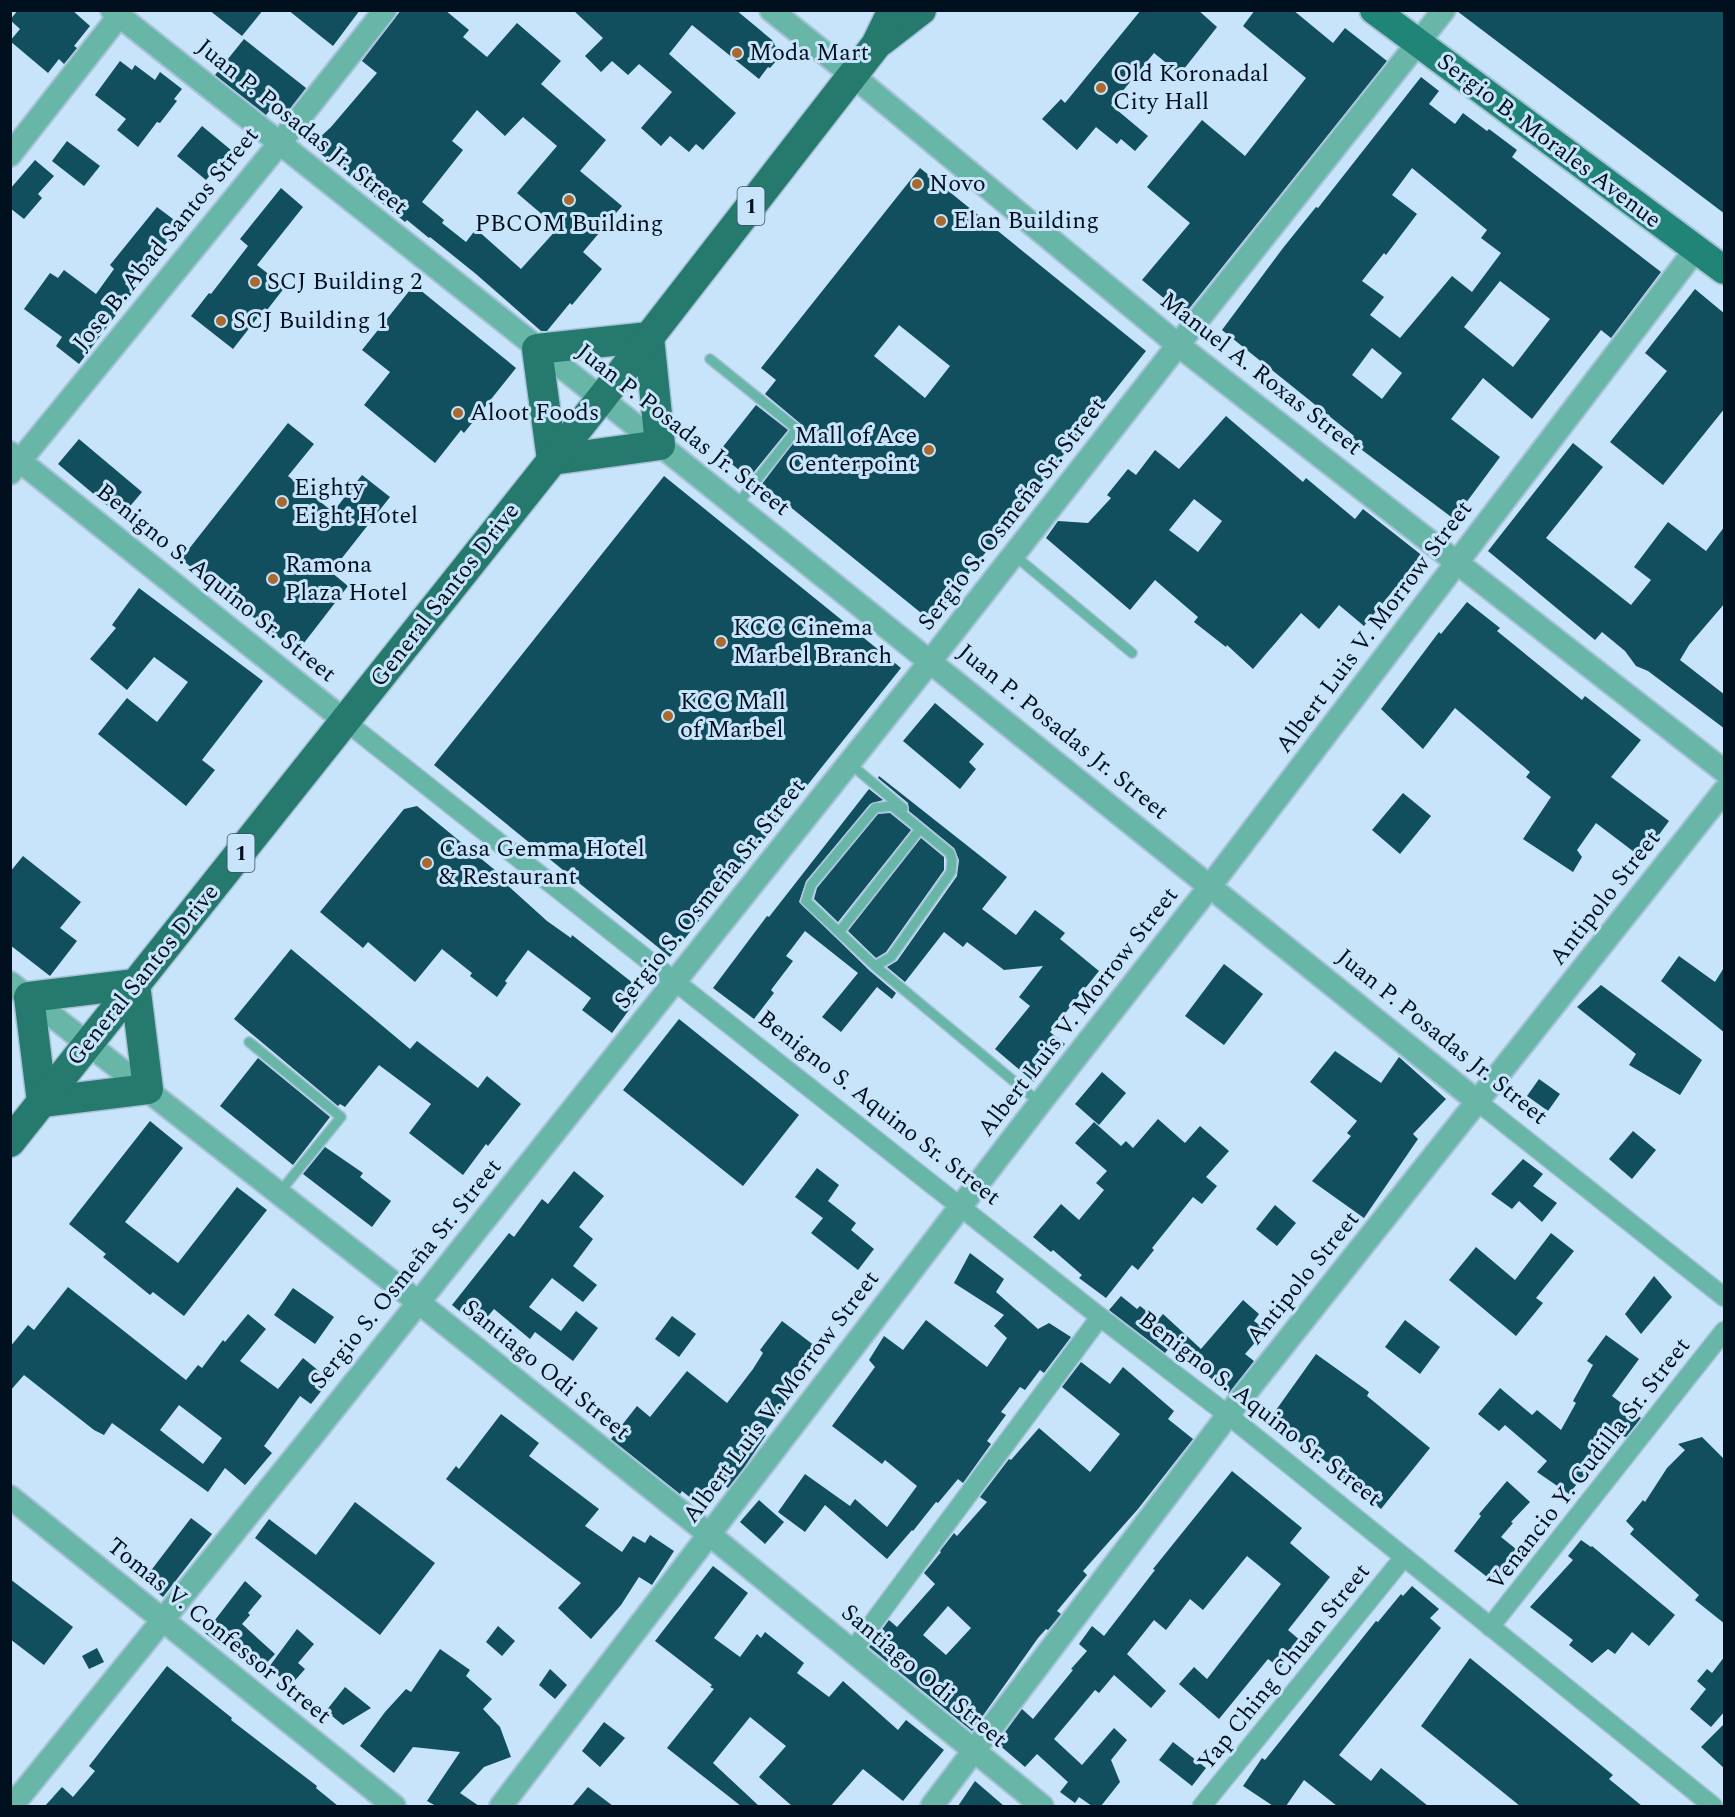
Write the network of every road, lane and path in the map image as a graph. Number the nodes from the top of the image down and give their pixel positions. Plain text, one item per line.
1 (384, 10) edge
2 (771, 10) edge
3 (893, 10) edge
4 (921, 10) edge
5 (1374, 10) edge
6 (1443, 10) edge
7 (115, 13) edge
8 (1418, 43) junction
9 (876, 45) junction
10 (852, 75) junction
11 (279, 144) junction
12 (10, 155) edge
13 (1696, 249) junction
14 (1725, 270) edge
15 (649, 337) junction
16 (1178, 345) junction
17 (537, 349) junction
18 (710, 359) dead end
19 (601, 399) junction
20 (660, 445) junction
21 (552, 460) junction
22 (14, 462) edge
23 (736, 506) junction
24 (1014, 555) junction
25 (1457, 562) junction
26 (1132, 653) dead end
27 (931, 662) junction
28 (345, 721) junction
29 (849, 763) junction
30 (1725, 771) edge
31 (1725, 791) edge
32 (920, 829) junction
33 (950, 853) junction
34 (1211, 885) junction
35 (840, 932) junction
36 (875, 966) junction
37 (675, 981) junction
38 (135, 984) junction
39 (20, 990) edge
40 (249, 1042) dead end
41 (88, 1043) junction
42 (148, 1089) junction
43 (42, 1102) junction
44 (1478, 1102) junction
45 (1040, 1103) junction
46 (10, 1142) edge
47 (279, 1193) junction
48 (961, 1206) junction
49 (1725, 1297) edge
50 (418, 1302) junction
51 (1100, 1317) junction
52 (1725, 1331) edge
53 (1228, 1415) junction
54 (10, 1497) edge
55 (710, 1535) junction
56 (1404, 1557) junction
57 (163, 1620) junction
58 (1490, 1627) junction
59 (852, 1650) junction
60 (972, 1751) junction
61 (12, 1806) edge
62 (394, 1806) edge
63 (501, 1806) edge
64 (932, 1806) edge
65 (1042, 1806) edge
66 (1202, 1806) edge
67 (1713, 1806) edge

1 - 11 street, Jose B. Abad Santos Street
2 - 10 street, Manuel A. Roxas Street
3 - 9 highway, General Santos Drive / 1
4 - 9 highway, General Santos Drive / 1
5 - 8 main road, Sergio B. Morales Avenue
6 - 8 street, Sergio S. Osmeña Sr. Street
7 - 11 street, Juan P. Posadas Jr. Street
7 - 12 street
8 - 13 main road, Sergio B. Morales Avenue
8 - 16 street, Sergio S. Osmeña Sr. Street
9 - 10 highway, General Santos Drive / 1
10 - 15 highway, General Santos Drive / 1
10 - 16 street, Manuel A. Roxas Street
11 - 17 street, Juan P. Posadas Jr. Street
11 - 22 street, Jose B. Abad Santos Street
13 - 14 main road, Sergio B. Morales Avenue
13 - 25 street, Albert Luis V. Morrow Street
15 - 17 highway
15 - 19 highway, General Santos Drive / 1
15 - 20 highway
16 - 24 street, Sergio S. Osmeña Sr. Street
16 - 25 street, Manuel A. Roxas Street
17 - 19 street, Juan P. Posadas Jr. Street
17 - 21 highway
18 - 23 lane
19 - 20 street, Juan P. Posadas Jr. Street
19 - 21 highway, General Santos Drive / 1
20 - 21 highway
20 - 23 street, Juan P. Posadas Jr. Street
21 - 28 highway, General Santos Drive / 1
22 - 28 street, Benigno S. Aquino Sr. Street
23 - 27 street, Juan P. Posadas Jr. Street
24 - 26 lane
24 - 27 street, Sergio S. Osmeña Sr. Street
25 - 30 street, Manuel A. Roxas Street
25 - 34 street, Albert Luis V. Morrow Street
27 - 29 street, Sergio S. Osmeña Sr. Street
27 - 34 street, Juan P. Posadas Jr. Street
28 - 37 street, Benigno S. Aquino Sr. Street
28 - 38 highway, General Santos Drive / 1
29 - 33 lane
29 - 37 street, Sergio S. Osmeña Sr. Street
31 - 44 street, Antipolo Street
32 - 33 lane
32 - 35 lane
32 - 35 lane
33 - 36 lane
34 - 44 street, Juan P. Posadas Jr. Street
34 - 45 street, Albert Luis V. Morrow Street
35 - 36 lane
36 - 45 lane
37 - 48 street, Benigno S. Aquino Sr. Street
37 - 50 street, Sergio S. Osmeña Sr. Street
38 - 39 highway
38 - 41 highway, General Santos Drive / 1
38 - 42 highway
39 - 41 street, Santiago Odi Street
39 - 43 highway
40 - 47 lane
41 - 42 street, Santiago Odi Street
41 - 43 highway, General Santos Drive / 1
42 - 43 highway
42 - 47 street, Santiago Odi Street
43 - 46 highway, General Santos Drive / 1
44 - 49 street, Juan P. Posadas Jr. Street
44 - 53 street, Antipolo Street
45 - 48 street, Albert Luis V. Morrow Street
47 - 50 street, Santiago Odi Street
48 - 51 street, Benigno S. Aquino Sr. Street
48 - 55 street, Albert Luis V. Morrow Street
50 - 55 street, Santiago Odi Street
50 - 57 street, Sergio S. Osmeña Sr. Street
51 - 53 street, Benigno S. Aquino Sr. Street
51 - 59 street
52 - 58 street, Venancio Y. Cudilla Sr. Street
53 - 56 street, Benigno S. Aquino Sr. Street
53 - 60 street, Antipolo Street
54 - 57 street, Tomas V. Confessor Street
55 - 59 street, Santiago Odi Street
55 - 63 street, Albert Luis V. Morrow Street
56 - 58 street, Benigno S. Aquino Sr. Street
56 - 66 street, Yap Ching Chuan Street
57 - 61 street, Sergio S. Osmeña Sr. Street
57 - 62 street, Tomas V. Confessor Street
58 - 67 street, Benigno S. Aquino Sr. Street
59 - 60 street, Santiago Odi Street
60 - 64 street, Antipolo Street
60 - 65 street, Santiago Odi Street

